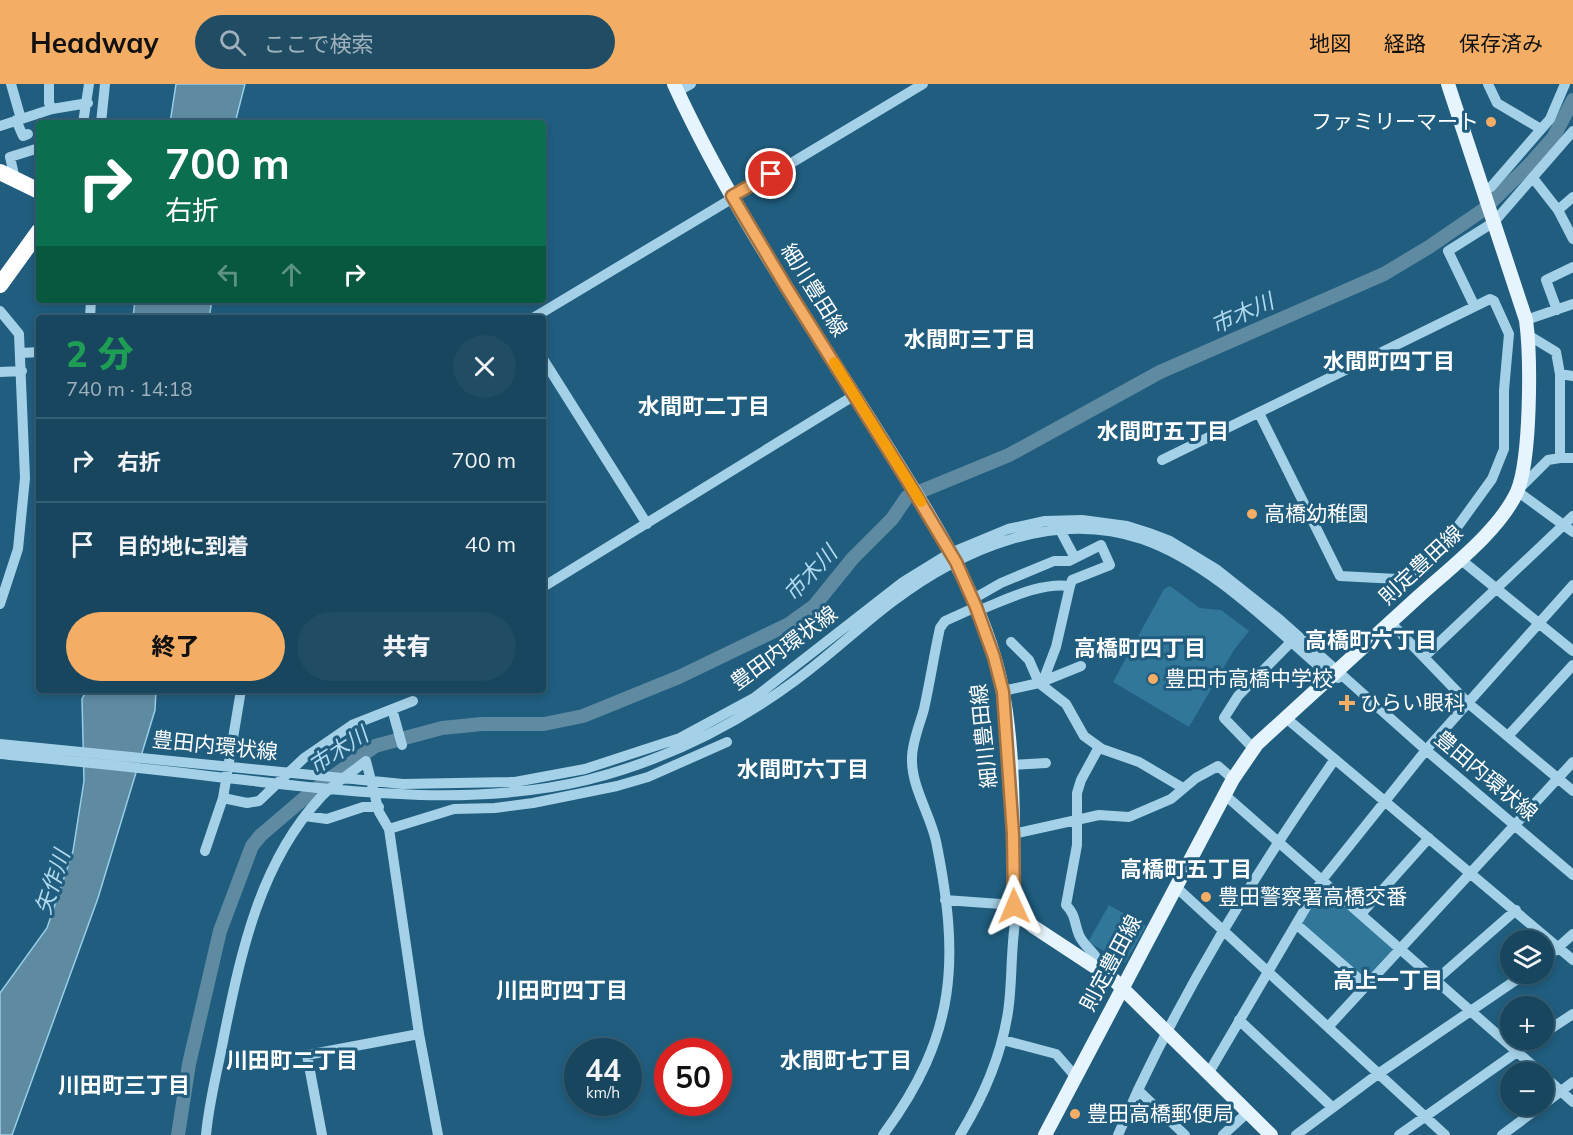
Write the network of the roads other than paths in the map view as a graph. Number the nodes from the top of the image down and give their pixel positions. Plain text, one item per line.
1 (11, 84) edge
2 (49, 84) edge
3 (89, 84) edge
4 (105, 84) edge
5 (691, 84) edge
6 (923, 84) edge
7 (1448, 84) edge
8 (1488, 84) edge
9 (1565, 84) edge
10 (675, 88) edge
11 (88, 103) junction
12 (52, 109) junction
13 (18, 120) junction
14 (84, 120) edge
15 (101, 120) edge
16 (0, 126) edge
17 (1541, 129) junction
18 (1573, 131) edge
19 (28, 134) dead end
20 (36, 149) edge
21 (8, 175) edge
22 (1533, 178) junction
23 (36, 189) edge
24 (1483, 191) junction
25 (732, 196) junction
26 (1573, 197) edge
27 (1558, 210) junction
28 (1494, 222) junction
29 (36, 235) edge
30 (1573, 239) edge
31 (1573, 267) edge
32 (0, 285) edge
33 (1573, 304) edge
34 (1474, 305) junction
35 (1557, 309) junction
36 (0, 310) edge
37 (538, 315) edge
38 (1526, 320) junction
39 (1528, 335) junction
40 (36, 352) edge
41 (22, 353) junction
42 (546, 364) edge
43 (22, 371) junction
44 (0, 372) edge
45 (1560, 374) junction
46 (1573, 376) edge
47 (855, 395) junction
48 (1259, 413) junction
49 (1560, 458) junction
50 (1573, 458) edge
51 (1162, 460) dead end
52 (1517, 491) junction
53 (1573, 516) edge
54 (647, 524) junction
55 (1563, 525) junction
56 (1059, 530) junction
57 (1573, 532) edge
58 (953, 558) junction
59 (1074, 558) junction
60 (1460, 559) junction
61 (1573, 585) edge
62 (546, 586) edge
63 (1070, 586) junction
64 (1496, 588) junction
65 (0, 603) edge
66 (975, 606) junction
67 (0, 616) edge
68 (1390, 622) junction
69 (1539, 624) junction
70 (1011, 642) dead end
71 (1291, 642) junction
72 (1573, 651) edge
73 (1424, 657) junction
74 (1573, 665) edge
75 (1081, 666) dead end
76 (1333, 673) junction
77 (1041, 682) junction
78 (1003, 692) junction
79 (239, 693) edge
80 (413, 701) dead end
81 (1468, 702) junction
82 (392, 709) junction
83 (1286, 718) junction
84 (1508, 736) junction
85 (727, 742) dead end
86 (0, 744) edge
87 (402, 745) dead end
88 (1099, 747) junction
89 (1254, 749) junction
90 (1426, 750) junction
91 (0, 754) edge
92 (1335, 759) junction
93 (1573, 762) edge
94 (1046, 763) dead end
95 (1010, 765) junction
96 (1233, 779) junction
97 (1558, 779) junction
98 (515, 786) junction
99 (1183, 788) junction
100 (1573, 791) edge
101 (1225, 795) junction
102 (223, 798) junction
103 (1385, 801) junction
104 (379, 807) junction
105 (305, 816) junction
106 (1076, 819) junction
107 (1514, 825) junction
108 (388, 830) junction
109 (1013, 834) junction
110 (1429, 838) junction
111 (1278, 841) junction
112 (205, 851) dead end
113 (1471, 874) junction
114 (1573, 875) edge
115 (1322, 880) junction
116 (1176, 887) junction
117 (945, 900) junction
118 (1015, 908) junction
119 (1516, 910) junction
120 (1361, 914) junction
121 (1296, 924) junction
122 (1224, 931) junction
123 (1573, 934) edge
124 (1559, 949) junction
125 (1402, 950) junction
126 (1554, 953) edge
127 (1573, 960) edge
128 (1100, 970) junction
129 (1267, 971) junction
130 (1436, 980) junction
131 (1511, 984) edge
132 (1367, 986) junction
133 (1121, 987) junction
134 (1471, 1012) junction
135 (1573, 1014) edge
136 (1239, 1020) junction
137 (1554, 1026) edge
138 (1328, 1027) junction
139 (1166, 1032) junction
140 (419, 1034) junction
141 (1003, 1040) junction
142 (1519, 1050) edge
143 (1516, 1052) junction
144 (1528, 1062) edge
145 (1208, 1074) junction
146 (1378, 1074) junction
147 (1075, 1076) junction
148 (1573, 1082) edge
149 (1554, 1085) edge
150 (1138, 1090) junction
151 (1560, 1091) junction
152 (1554, 1096) edge
153 (1573, 1102) edge
154 (1332, 1107) junction
155 (1247, 1113) junction
156 (1426, 1116) junction
157 (1527, 1116) edge
158 (1171, 1130) edge
159 (206, 1135) edge
160 (322, 1135) edge
161 (438, 1135) edge
162 (883, 1135) edge
163 (960, 1135) edge
164 (1045, 1135) edge
165 (1118, 1135) edge
166 (1185, 1135) edge
167 (1223, 1135) edge
168 (1271, 1135) edge
169 (1296, 1135) edge
170 (1399, 1135) edge
171 (1445, 1135) edge
172 (1502, 1135) edge

1 - 13 street
2 - 12 street
3 - 11 street
4 - 15 street
5 - 10 street
6 - 25 street
7 - 24 main road, 則定豊田線
8 - 17 street
9 - 17 street
10 - 25 main road, 細川豊田線
11 - 12 street
11 - 14 street
12 - 13 street
13 - 16 street
13 - 19 street
17 - 24 street
18 - 22 street
20 - 21 street
21 - 23 highway
22 - 27 street
22 - 28 street
24 - 28 main road, 則定豊田線
25 - 37 street
25 - 47 main road, 細川豊田線
26 - 27 street
27 - 30 street
28 - 34 street
28 - 38 main road, 則定豊田線
29 - 32 highway
31 - 35 street
33 - 35 street
34 - 48 street
34 - 48 street
35 - 38 street
36 - 41 street
38 - 39 main road, 則定豊田線
39 - 45 street
39 - 52 main road, 則定豊田線
40 - 41 street
41 - 43 street
42 - 54 street
43 - 44 street
43 - 65 street
45 - 46 street
45 - 49 street
47 - 54 street
47 - 58 main road, 細川豊田線
48 - 51 street
49 - 50 street
49 - 52 street
52 - 55 street
52 - 60 main road, 則定豊田線
53 - 55 street
54 - 62 street
55 - 57 street
55 - 64 street
56 - 58 street, 豊田内環状線
56 - 59 street
56 - 71 street, 豊田内環状線
58 - 66 main road, 細川豊田線
58 - 76 street, 豊田内環状線
58 - 98 street, 豊田内環状線
59 - 63 street
59 - 66 street
60 - 64 street
60 - 68 main road, 則定豊田線
61 - 69 street
63 - 66 street
63 - 77 street
64 - 69 street
64 - 73 street
65 - 67 street
66 - 78 main road, 細川豊田線
66 - 117 street
68 - 73 street
68 - 76 main road, 則定豊田線
69 - 72 street
69 - 81 street
70 - 77 street
71 - 76 street, 豊田内環状線
71 - 89 street
73 - 81 street
74 - 84 street
75 - 77 street
76 - 83 main road, 則定豊田線
76 - 90 street, 豊田内環状線
77 - 78 street
77 - 88 street
78 - 95 main road, 細川豊田線
79 - 102 street
80 - 82 street
81 - 84 street
81 - 90 street
82 - 87 street
82 - 102 street
83 - 89 main road, 則定豊田線
83 - 92 street
84 - 97 street
85 - 108 street
86 - 98 street, 豊田内環状線
88 - 99 street
88 - 106 street
89 - 96 main road, 則定豊田線
90 - 103 street
90 - 107 street, 豊田内環状線
91 - 98 street, 豊田内環状線
92 - 103 street
92 - 111 street
93 - 97 street
94 - 95 street
95 - 109 main road, 細川豊田線
96 - 99 street
96 - 101 main road, 則定豊田線
97 - 100 street
97 - 107 street
99 - 106 street
101 - 111 street
101 - 116 main road, 則定豊田線
102 - 112 street
103 - 110 street
103 - 115 street
104 - 105 street
104 - 105 street
104 - 108 street
105 - 159 street
106 - 109 street
106 - 128 street
107 - 113 street
107 - 114 street, 豊田内環状線
108 - 140 street
109 - 118 main road, 細川豊田線
110 - 113 street
110 - 120 street
111 - 115 street
111 - 122 street
113 - 119 street
113 - 125 street
115 - 120 street
115 - 121 street
116 - 122 street
116 - 133 main road, 則定豊田線
117 - 118 street
117 - 162 street
118 - 128 main road
118 - 141 street
119 - 124 street
119 - 130 street
120 - 125 street
121 - 129 street
121 - 132 street
122 - 129 street
122 - 139 street
123 - 124 street
124 - 126 street
124 - 127 street
125 - 130 street
125 - 132 street
128 - 133 main road
129 - 136 street
129 - 138 street
130 - 134 street
131 - 134 street
132 - 138 street
133 - 139 main road
133 - 147 main road, 則定豊田線
134 - 143 street
134 - 146 street
135 - 137 street
136 - 145 street
136 - 154 street
138 - 146 street
139 - 145 main road
139 - 150 street
140 - 160 street
140 - 161 street
141 - 147 street
141 - 163 street
142 - 143 street
143 - 144 street
143 - 156 street
145 - 155 main road
146 - 154 street
146 - 156 street
147 - 164 main road, 則定豊田線
148 - 151 street
149 - 151 street
150 - 158 street
150 - 165 street
151 - 152 street
151 - 153 street
154 - 169 street
155 - 167 street
155 - 168 main road
156 - 170 street
156 - 171 street
157 - 172 street
158 - 166 street

